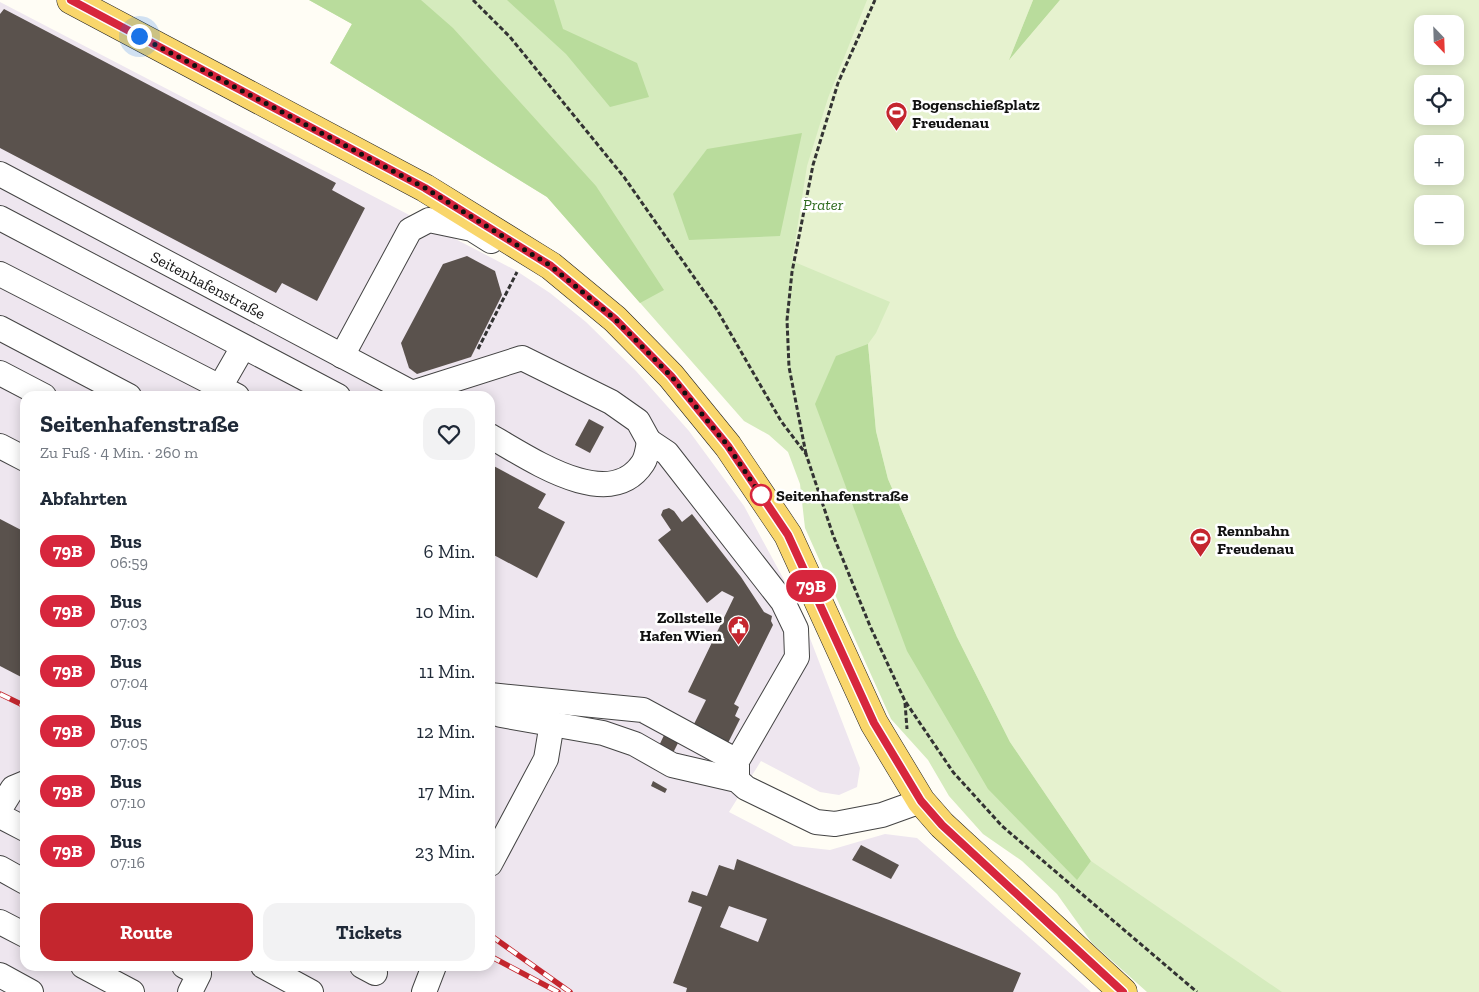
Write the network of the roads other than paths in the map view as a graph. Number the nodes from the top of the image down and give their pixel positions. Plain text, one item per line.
1 (71, 0) edge
2 (0, 174) edge
3 (0, 218) edge
4 (0, 274) edge
5 (579, 288) junction
6 (0, 328) edge
7 (243, 347) junction
8 (342, 356) junction
9 (0, 373) edge
10 (34, 391) edge
11 (120, 391) edge
12 (227, 391) edge
13 (229, 391) edge
14 (328, 391) edge
15 (408, 391) edge
16 (425, 391) edge
17 (495, 439) edge
18 (649, 441) junction
19 (0, 446) edge
20 (20, 457) edge
21 (495, 695) edge
22 (495, 713) edge
23 (552, 723) junction
24 (737, 771) junction
25 (20, 785) edge
26 (921, 801) junction
27 (0, 809) edge
28 (0, 816) edge
29 (20, 826) edge
30 (495, 855) edge
31 (0, 868) edge
32 (20, 879) edge
33 (0, 922) edge
34 (20, 932) edge
35 (92, 971) edge
36 (272, 971) edge
37 (432, 971) edge
38 (0, 976) edge
39 (31, 992) edge
40 (132, 992) edge
41 (311, 992) edge
42 (424, 992) edge
43 (1123, 992) edge

1 - 5 main road
2 - 8 lane, Seitenhafenstraße
3 - 7 lane
4 - 12 lane
5 - 8 lane
5 - 26 main road
6 - 11 lane
7 - 13 lane
7 - 14 lane
8 - 15 lane, Seitenhafenstraße
9 - 10 lane
16 - 18 lane
17 - 18 lane
18 - 24 lane
19 - 20 lane
21 - 24 lane
22 - 23 lane
23 - 24 lane
23 - 30 lane
24 - 26 lane
25 - 27 lane
26 - 43 main road
28 - 29 lane
31 - 32 lane
33 - 34 lane
35 - 40 lane
36 - 41 lane
37 - 42 lane
38 - 39 lane

